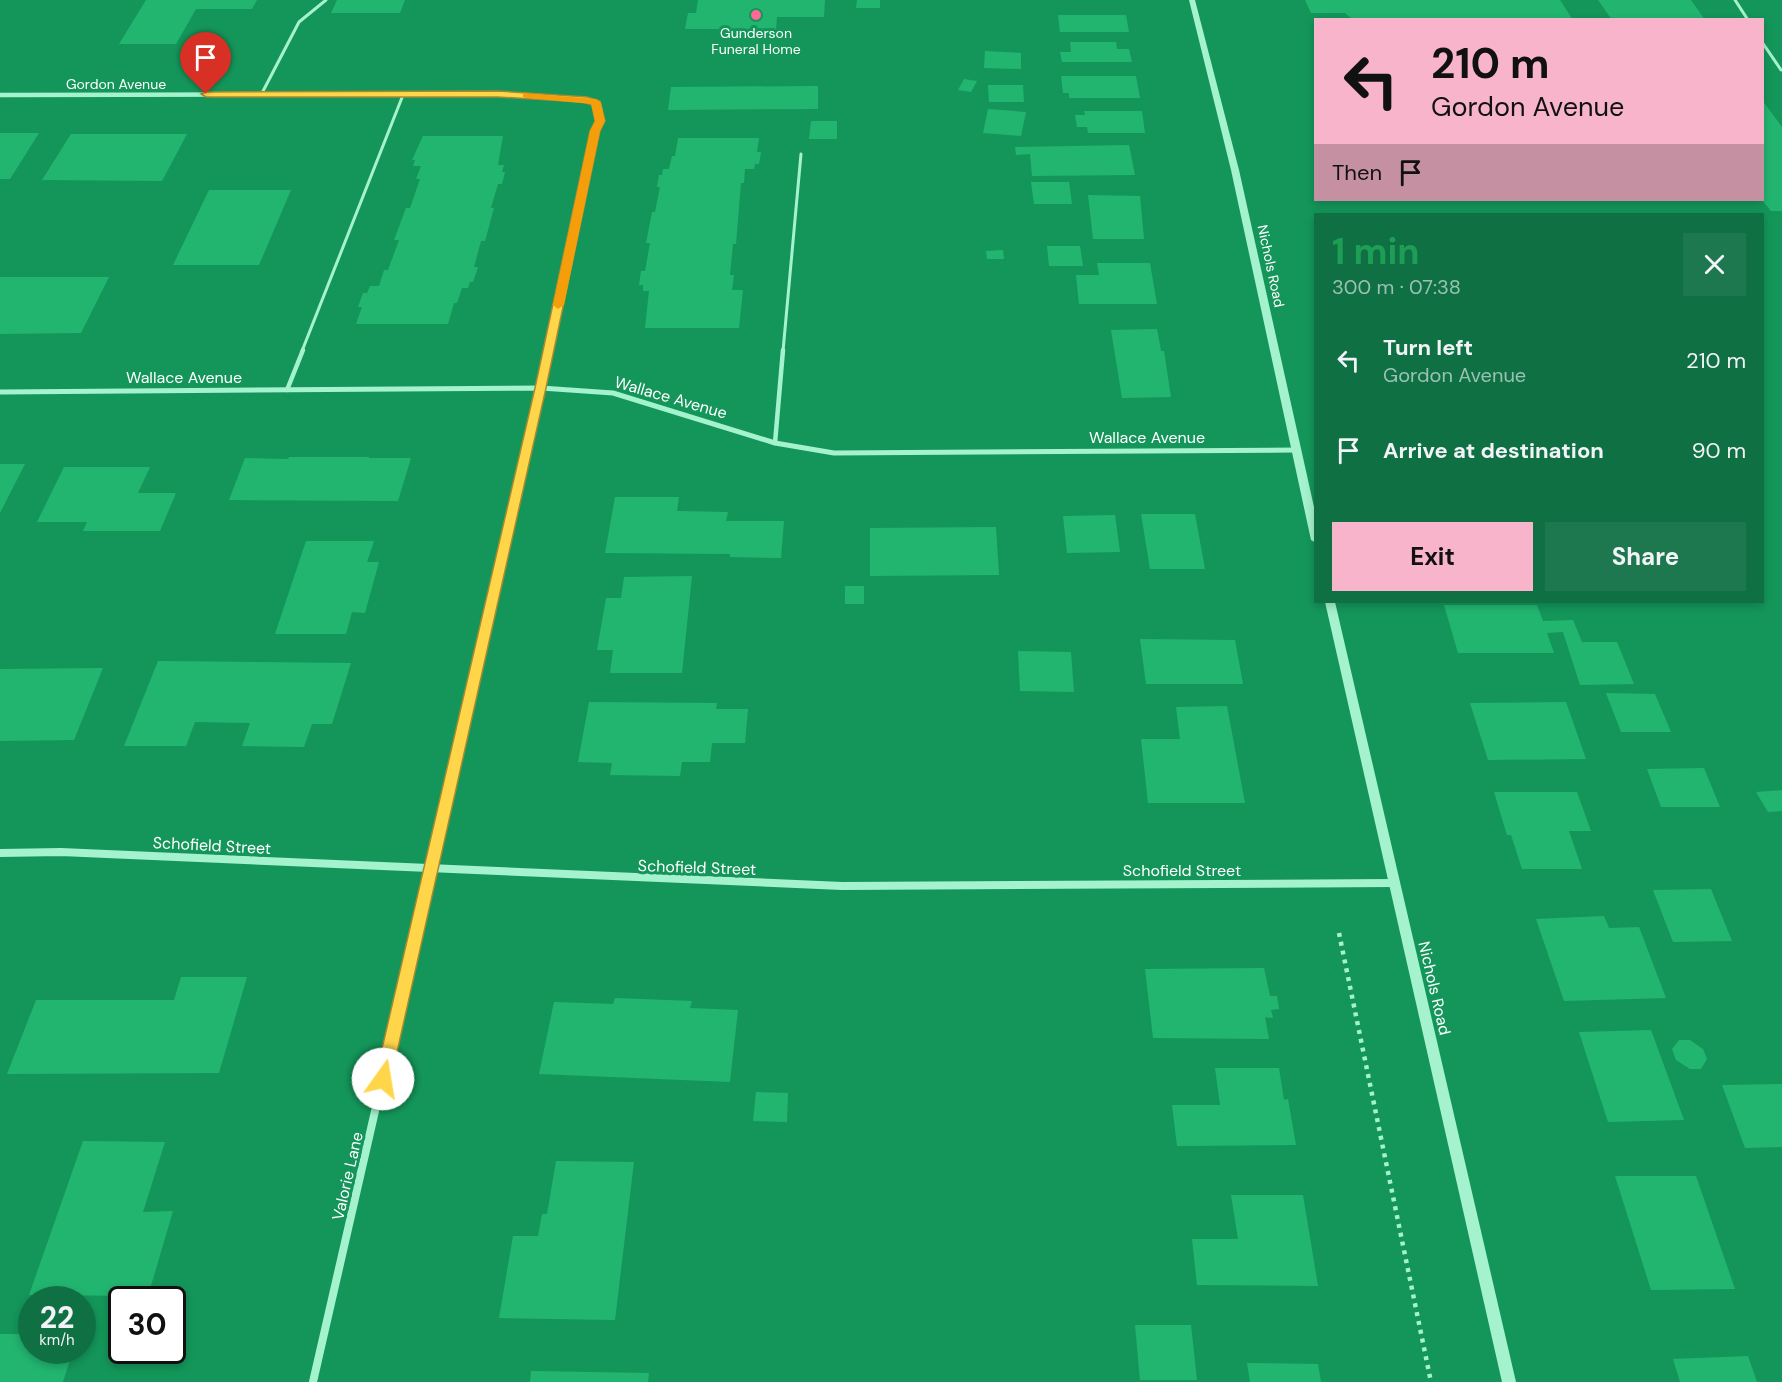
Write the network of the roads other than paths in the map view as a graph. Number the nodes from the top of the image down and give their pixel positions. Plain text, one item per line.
1 (326, 0) edge
2 (1192, 0) edge
3 (1735, 0) edge
4 (1747, 18) edge
5 (1764, 45) edge
6 (1781, 70) edge
7 (0, 95) edge
8 (261, 95) junction
9 (403, 95) junction
10 (592, 101) joint
11 (801, 153) dead end
12 (541, 388) junction
13 (287, 390) junction
14 (0, 392) edge
15 (775, 443) junction
16 (1295, 450) junction
17 (1314, 531) edge
18 (1329, 603) edge
19 (0, 853) edge
20 (431, 870) junction
21 (1394, 883) junction
22 (313, 1382) edge
23 (1509, 1382) edge

1 - 8 lane
2 - 16 street, Nichols Road
3 - 4 lane
5 - 6 lane
7 - 8 street, Gordon Avenue
8 - 9 street, Gordon Avenue
9 - 10 street, Gordon Avenue
9 - 13 lane
10 - 12 street, Valorie Lane
11 - 15 lane
12 - 13 street, Wallace Avenue
12 - 15 street, Wallace Avenue
12 - 20 street, Valorie Lane
13 - 14 street, Wallace Avenue
15 - 16 street, Wallace Avenue
16 - 17 street, Nichols Road
18 - 21 street, Nichols Road
19 - 20 street, Schofield Street
20 - 21 street, Schofield Street
20 - 22 street, Valorie Lane
21 - 23 street, Nichols Road

